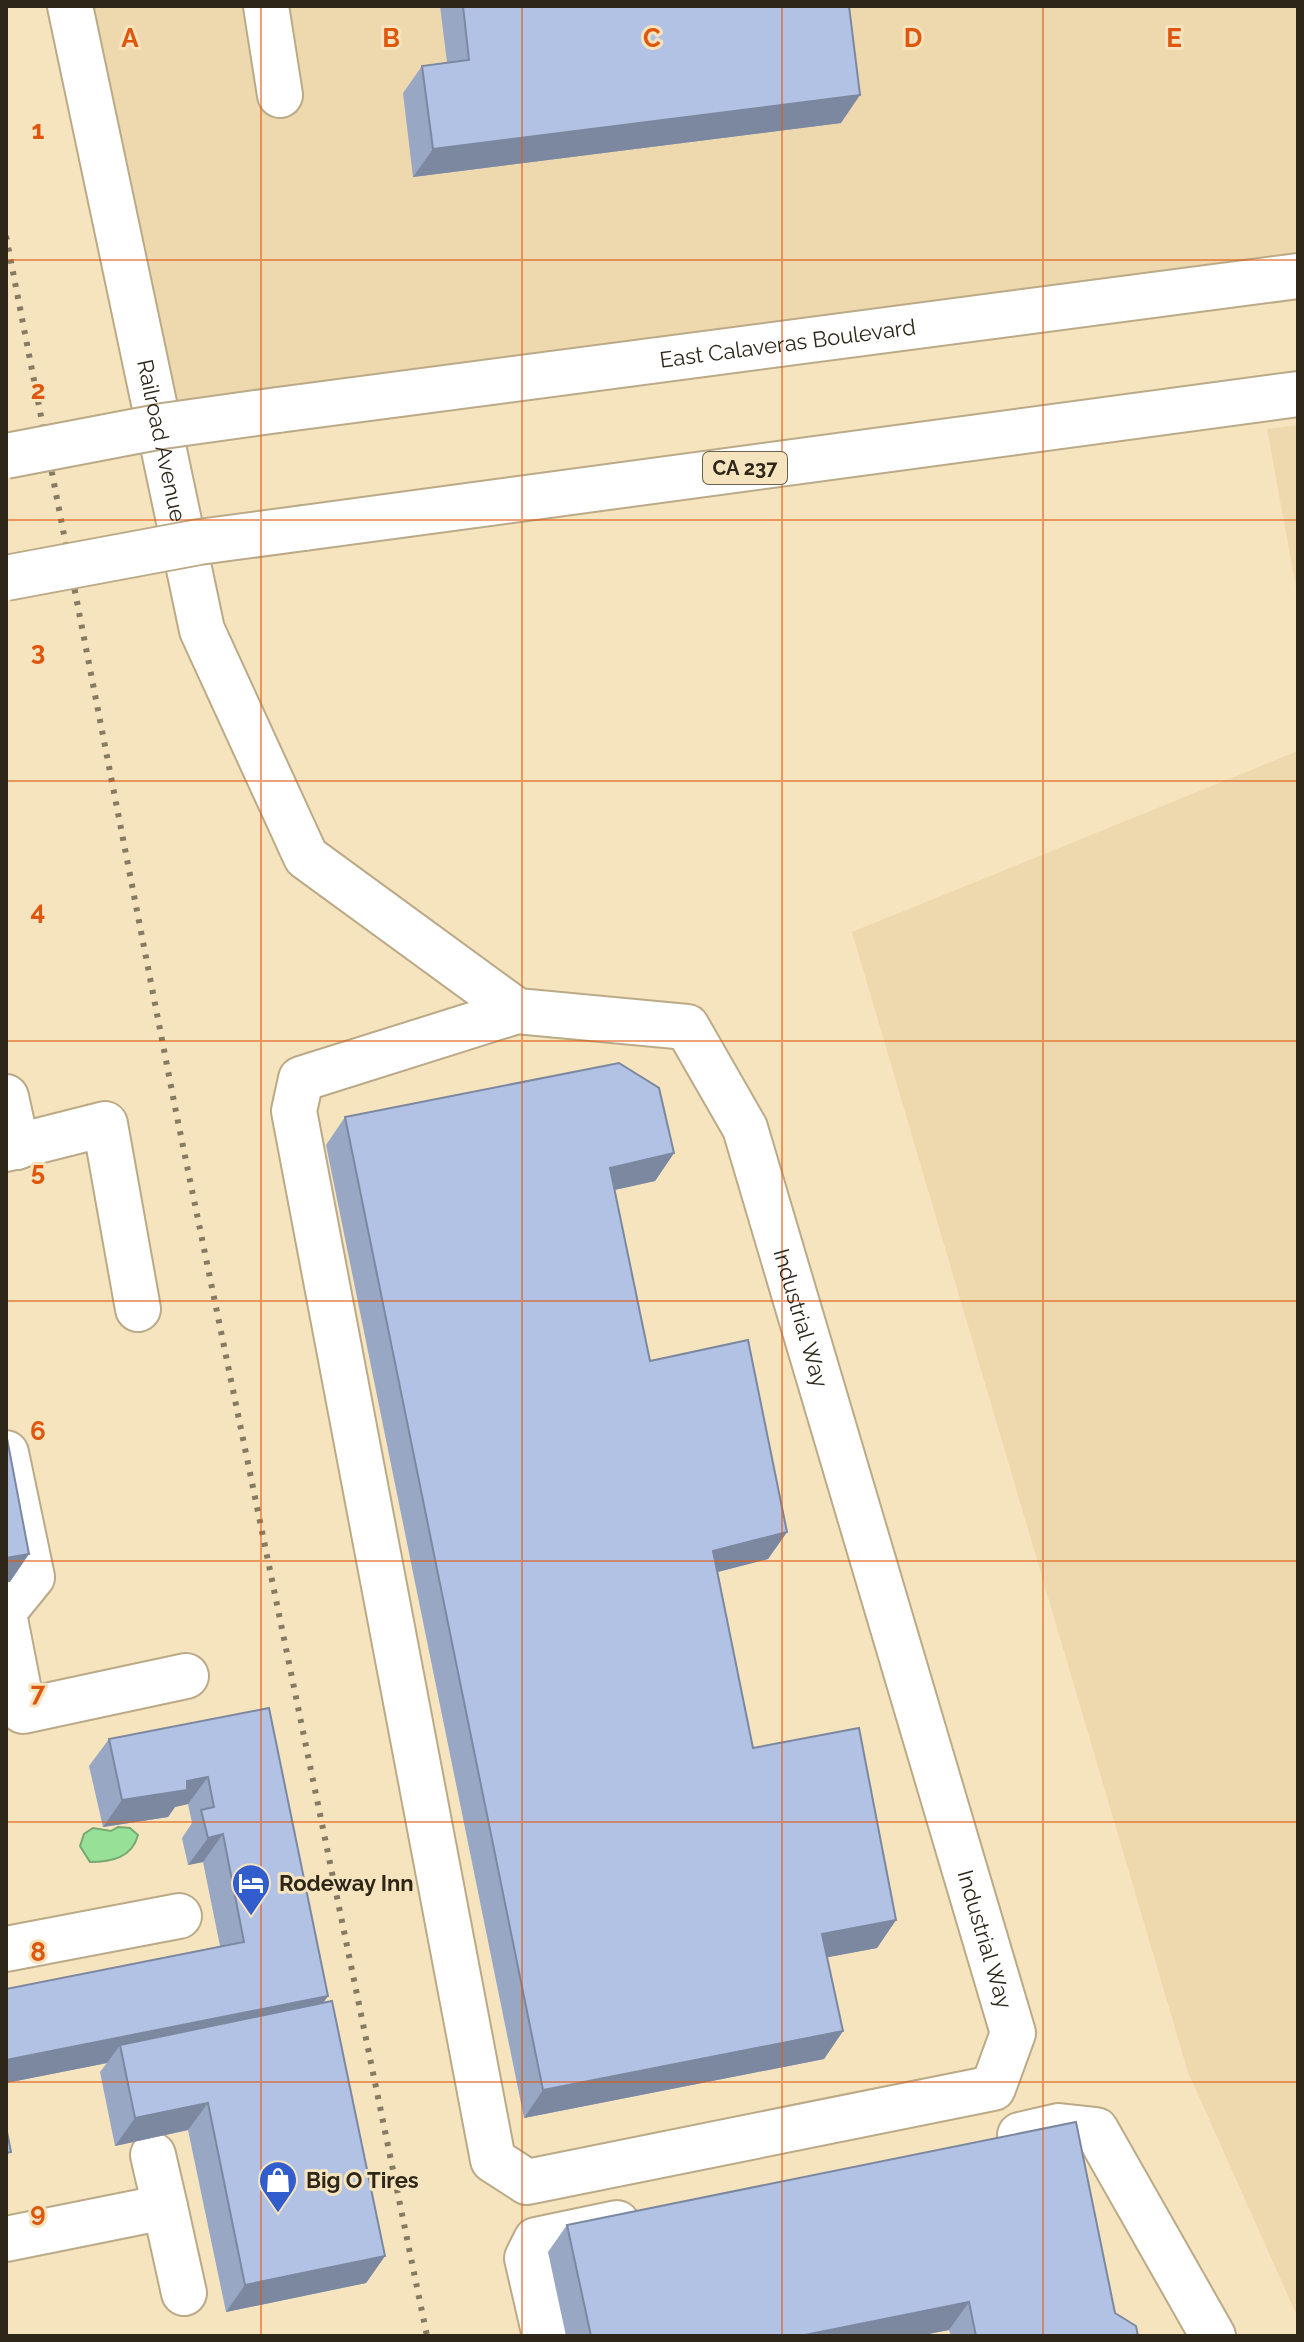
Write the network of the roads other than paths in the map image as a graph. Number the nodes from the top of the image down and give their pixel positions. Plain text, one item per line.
1 (70, 6) edge
2 (266, 6) edge
3 (280, 95) dead end
4 (1298, 276) edge
5 (1298, 394) edge
6 (6, 456) edge
7 (6, 578) edge
8 (517, 1011) junction
9 (6, 1097) edge
10 (11, 1148) edge
11 (138, 1309) dead end
12 (6, 1453) edge
13 (6, 1609) edge
14 (6, 1624) edge
15 (186, 1676) dead end
16 (179, 1916) dead end
17 (6, 1949) edge
18 (982, 2143) edge
19 (153, 2155) dead end
20 (165, 2207) junction
21 (659, 2214) edge
22 (6, 2239) edge
23 (184, 2293) dead end
24 (545, 2336) edge
25 (1213, 2336) edge

1 - 8 main road, Railroad Avenue
2 - 3 main road
4 - 6 main road, East Calaveras Boulevard, bridge
5 - 7 main road, CA 237, bridge
8 - 8 main road, Industrial Way
9 - 10 main road
10 - 11 main road
12 - 13 main road
14 - 15 main road
16 - 17 main road
18 - 25 main road
19 - 20 main road
20 - 22 main road
20 - 23 main road
21 - 24 main road

